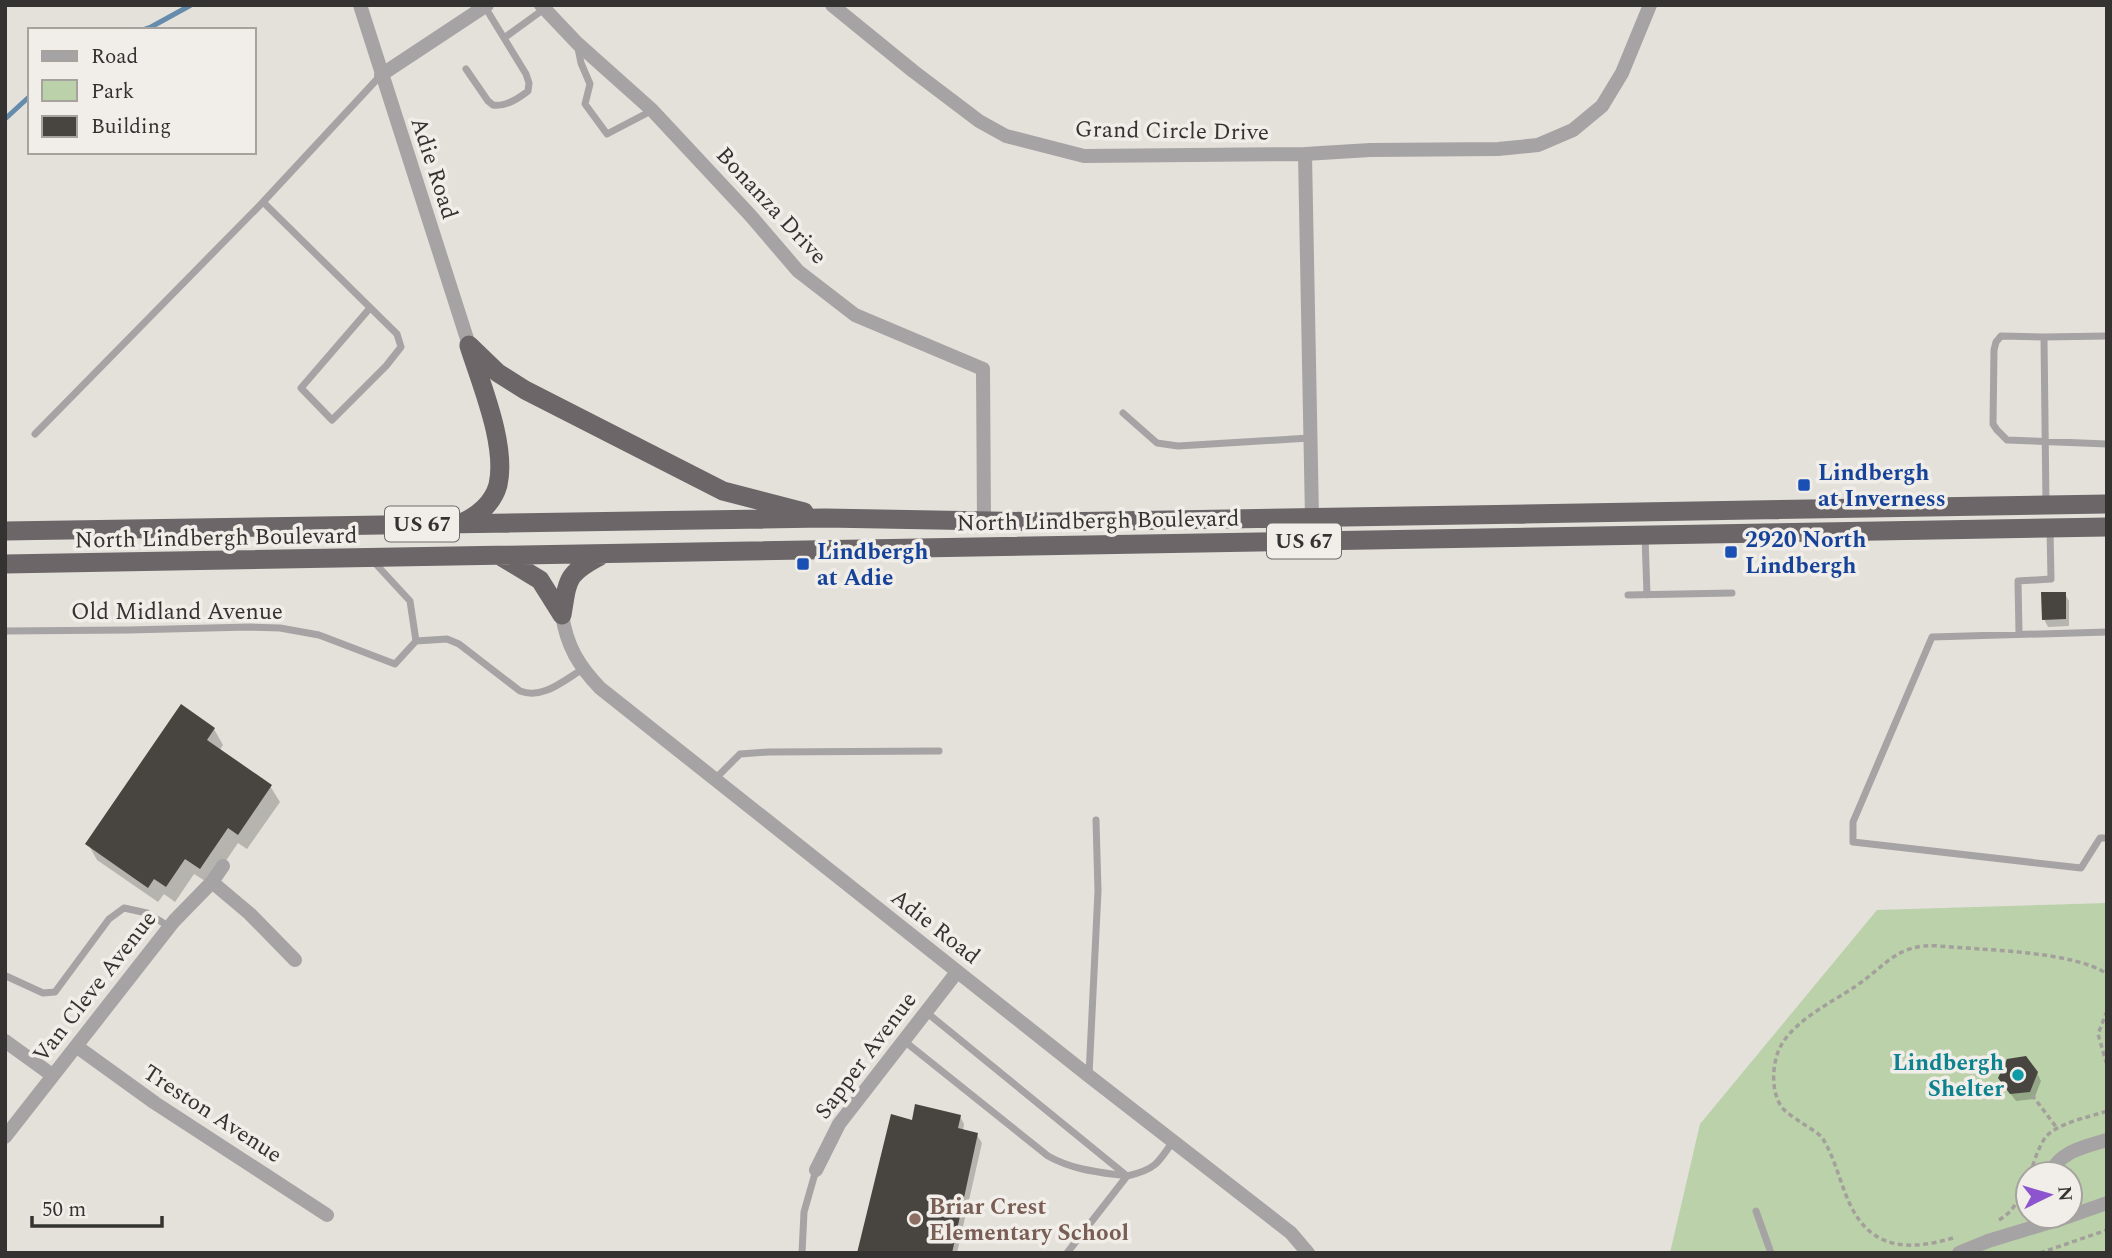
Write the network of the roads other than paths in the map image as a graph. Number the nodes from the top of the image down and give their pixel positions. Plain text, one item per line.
1 (360, 5) edge
2 (832, 5) edge
3 (1650, 5) edge
4 (486, 6) edge
5 (543, 7) edge
6 (504, 38) junction
7 (577, 43) junction
8 (466, 69) dead end
9 (381, 75) junction
10 (652, 110) junction
11 (1305, 154) junction
12 (262, 202) junction
13 (370, 308) junction
14 (2107, 336) edge
15 (2044, 337) junction
16 (469, 345) junction
17 (1124, 413) dead end
18 (35, 434) dead end
19 (1309, 438) junction
20 (2045, 440) junction
21 (2107, 444) edge
22 (2107, 504) edge
23 (2046, 505) junction
24 (825, 517) junction
25 (1312, 518) junction
26 (984, 522) junction
27 (459, 524) junction
28 (2050, 527) junction
29 (2107, 527) edge
30 (10, 530) edge
31 (1645, 535) junction
32 (601, 555) junction
33 (501, 556) junction
34 (372, 559) junction
35 (5, 565) edge
36 (1732, 593) dead end
37 (1628, 595) dead end
38 (1647, 595) junction
39 (562, 615) junction
40 (5, 631) edge
41 (2107, 632) edge
42 (2019, 634) junction
43 (416, 641) junction
44 (583, 669) junction
45 (939, 751) dead end
46 (715, 780) junction
47 (1096, 820) dead end
48 (2107, 838) edge
49 (223, 866) dead end
50 (212, 881) junction
51 (170, 927) junction
52 (295, 960) dead end
53 (957, 972) junction
54 (6, 977) edge
55 (925, 1012) junction
56 (903, 1040) junction
57 (5, 1041) edge
58 (76, 1046) junction
59 (52, 1075) junction
60 (1089, 1076) junction
61 (5, 1137) edge
62 (2107, 1140) edge
63 (1173, 1142) junction
64 (2059, 1160) edge
65 (816, 1170) joint
66 (1127, 1176) junction
67 (2107, 1203) edge
68 (1756, 1211) dead end
69 (2084, 1211) edge
70 (327, 1215) dead end
71 (2021, 1230) edge
72 (802, 1253) edge
73 (1066, 1253) edge
74 (1308, 1253) edge
75 (1771, 1253) edge
76 (1959, 1253) edge

1 - 9 street, Adie Road
2 - 11 street, Grand Circle Drive
3 - 11 street, Grand Circle Drive
4 - 6 lane
4 - 9 street
5 - 6 lane
5 - 7 street, Bonanza Drive
6 - 8 lane
7 - 10 street, Bonanza Drive
7 - 10 lane
9 - 12 lane
9 - 16 street, Adie Road
10 - 26 street, Bonanza Drive
11 - 19 street
12 - 13 lane
12 - 18 lane
13 - 13 lane
14 - 15 lane
15 - 20 lane
15 - 20 lane
16 - 24 highway
16 - 27 highway
17 - 19 lane
19 - 25 street
20 - 21 lane
20 - 23 lane
22 - 23 highway, North Lindbergh Boulevard / US 67
23 - 25 highway, North Lindbergh Boulevard / US 67
24 - 26 highway, North Lindbergh Boulevard / US 67
24 - 27 highway, North Lindbergh Boulevard / US 67
25 - 26 highway, North Lindbergh Boulevard / US 67
27 - 30 highway, North Lindbergh Boulevard / US 67
28 - 29 highway, North Lindbergh Boulevard / US 67
28 - 31 highway, North Lindbergh Boulevard / US 67
28 - 42 lane
31 - 32 highway, North Lindbergh Boulevard / US 67
31 - 38 lane
32 - 33 highway, North Lindbergh Boulevard / US 67
32 - 39 highway
33 - 34 highway, North Lindbergh Boulevard / US 67
33 - 39 highway
34 - 35 highway, North Lindbergh Boulevard / US 67
34 - 43 lane
36 - 38 lane
37 - 38 lane
39 - 44 street, Adie Road
40 - 43 lane, Old Midland Avenue
41 - 42 lane
42 - 48 lane
43 - 44 lane
44 - 46 street, Adie Road
45 - 46 lane
46 - 53 street, Adie Road
47 - 60 lane
49 - 50 street, Van Cleve Avenue
50 - 51 street, Van Cleve Avenue
50 - 52 street
51 - 54 lane
51 - 58 street, Van Cleve Avenue
53 - 55 street, Sapper Avenue
53 - 60 street, Adie Road
55 - 56 street, Sapper Avenue
55 - 66 lane
56 - 65 street, Sapper Avenue
56 - 66 lane
57 - 59 street
58 - 59 street, Van Cleve Avenue
58 - 70 street, Treston Avenue
59 - 61 street, Van Cleve Avenue
60 - 63 street, Adie Road
62 - 64 street
63 - 66 lane
63 - 74 street, Adie Road
65 - 72 lane
66 - 73 lane
67 - 69 street
68 - 75 lane
71 - 76 street

